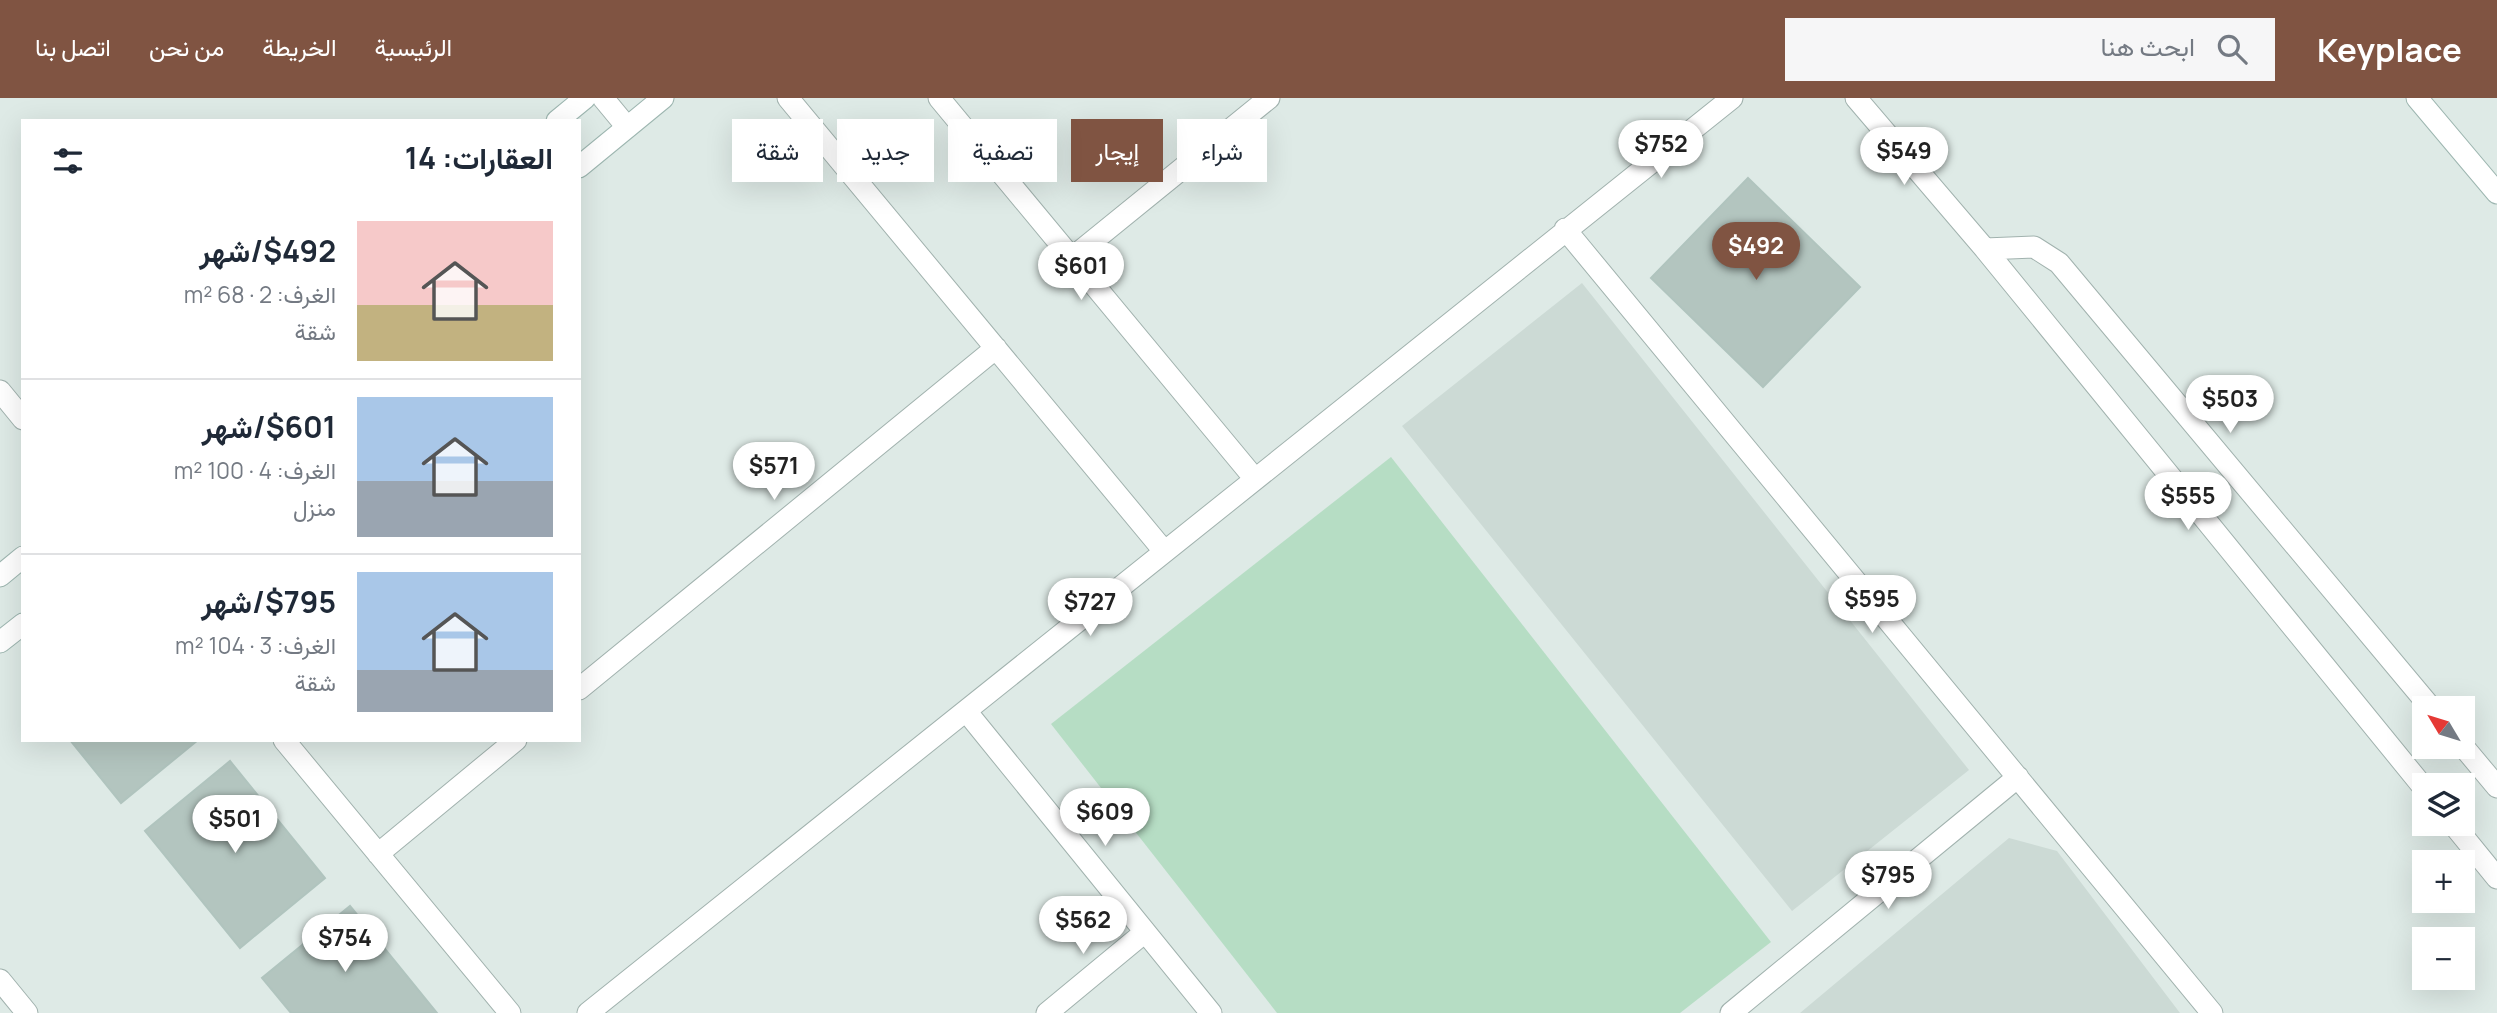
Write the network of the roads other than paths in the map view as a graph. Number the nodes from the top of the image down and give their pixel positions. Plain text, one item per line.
1 (585, 98) edge
2 (603, 98) edge
3 (663, 98) edge
4 (788, 98) edge
5 (939, 98) edge
6 (1269, 98) edge
7 (1732, 98) edge
8 (1856, 98) edge
9 (2417, 98) edge
10 (560, 119) edge
11 (627, 127) junction
12 (581, 165) edge
13 (2497, 193) edge
14 (1565, 229) junction
15 (1984, 249) junction
16 (1072, 258) junction
17 (996, 348) junction
18 (0, 391) edge
19 (21, 417) edge
20 (1255, 479) junction
21 (1164, 551) junction
22 (21, 560) edge
23 (0, 576) edge
24 (21, 626) edge
25 (0, 642) edge
26 (581, 687) edge
27 (2421, 696) edge
28 (966, 710) junction
29 (287, 742) edge
30 (514, 742) edge
31 (2474, 759) edge
32 (2412, 773) edge
33 (2018, 777) junction
34 (2497, 787) edge
35 (2463, 836) edge
36 (378, 853) junction
37 (2497, 878) edge
38 (1145, 932) junction
39 (0, 979) edge
40 (27, 1013) edge
41 (510, 1013) edge
42 (588, 1013) edge
43 (1047, 1013) edge
44 (1211, 1013) edge
45 (1731, 1013) edge
46 (2213, 1013) edge

1 - 10 street
2 - 11 street
3 - 11 street
4 - 17 street
5 - 16 street
6 - 16 street
7 - 14 street
8 - 15 street
9 - 13 street
11 - 12 street
14 - 20 street
14 - 33 street
15 - 27 street
15 - 32 street
16 - 20 street
17 - 21 street
17 - 26 street
18 - 19 street
20 - 21 street
21 - 28 street
22 - 23 street
24 - 25 street
28 - 38 street
28 - 42 street
29 - 36 street
30 - 36 street
31 - 34 street
33 - 45 street
33 - 46 street
35 - 37 street
36 - 41 street
38 - 43 street
38 - 44 street
39 - 40 street

